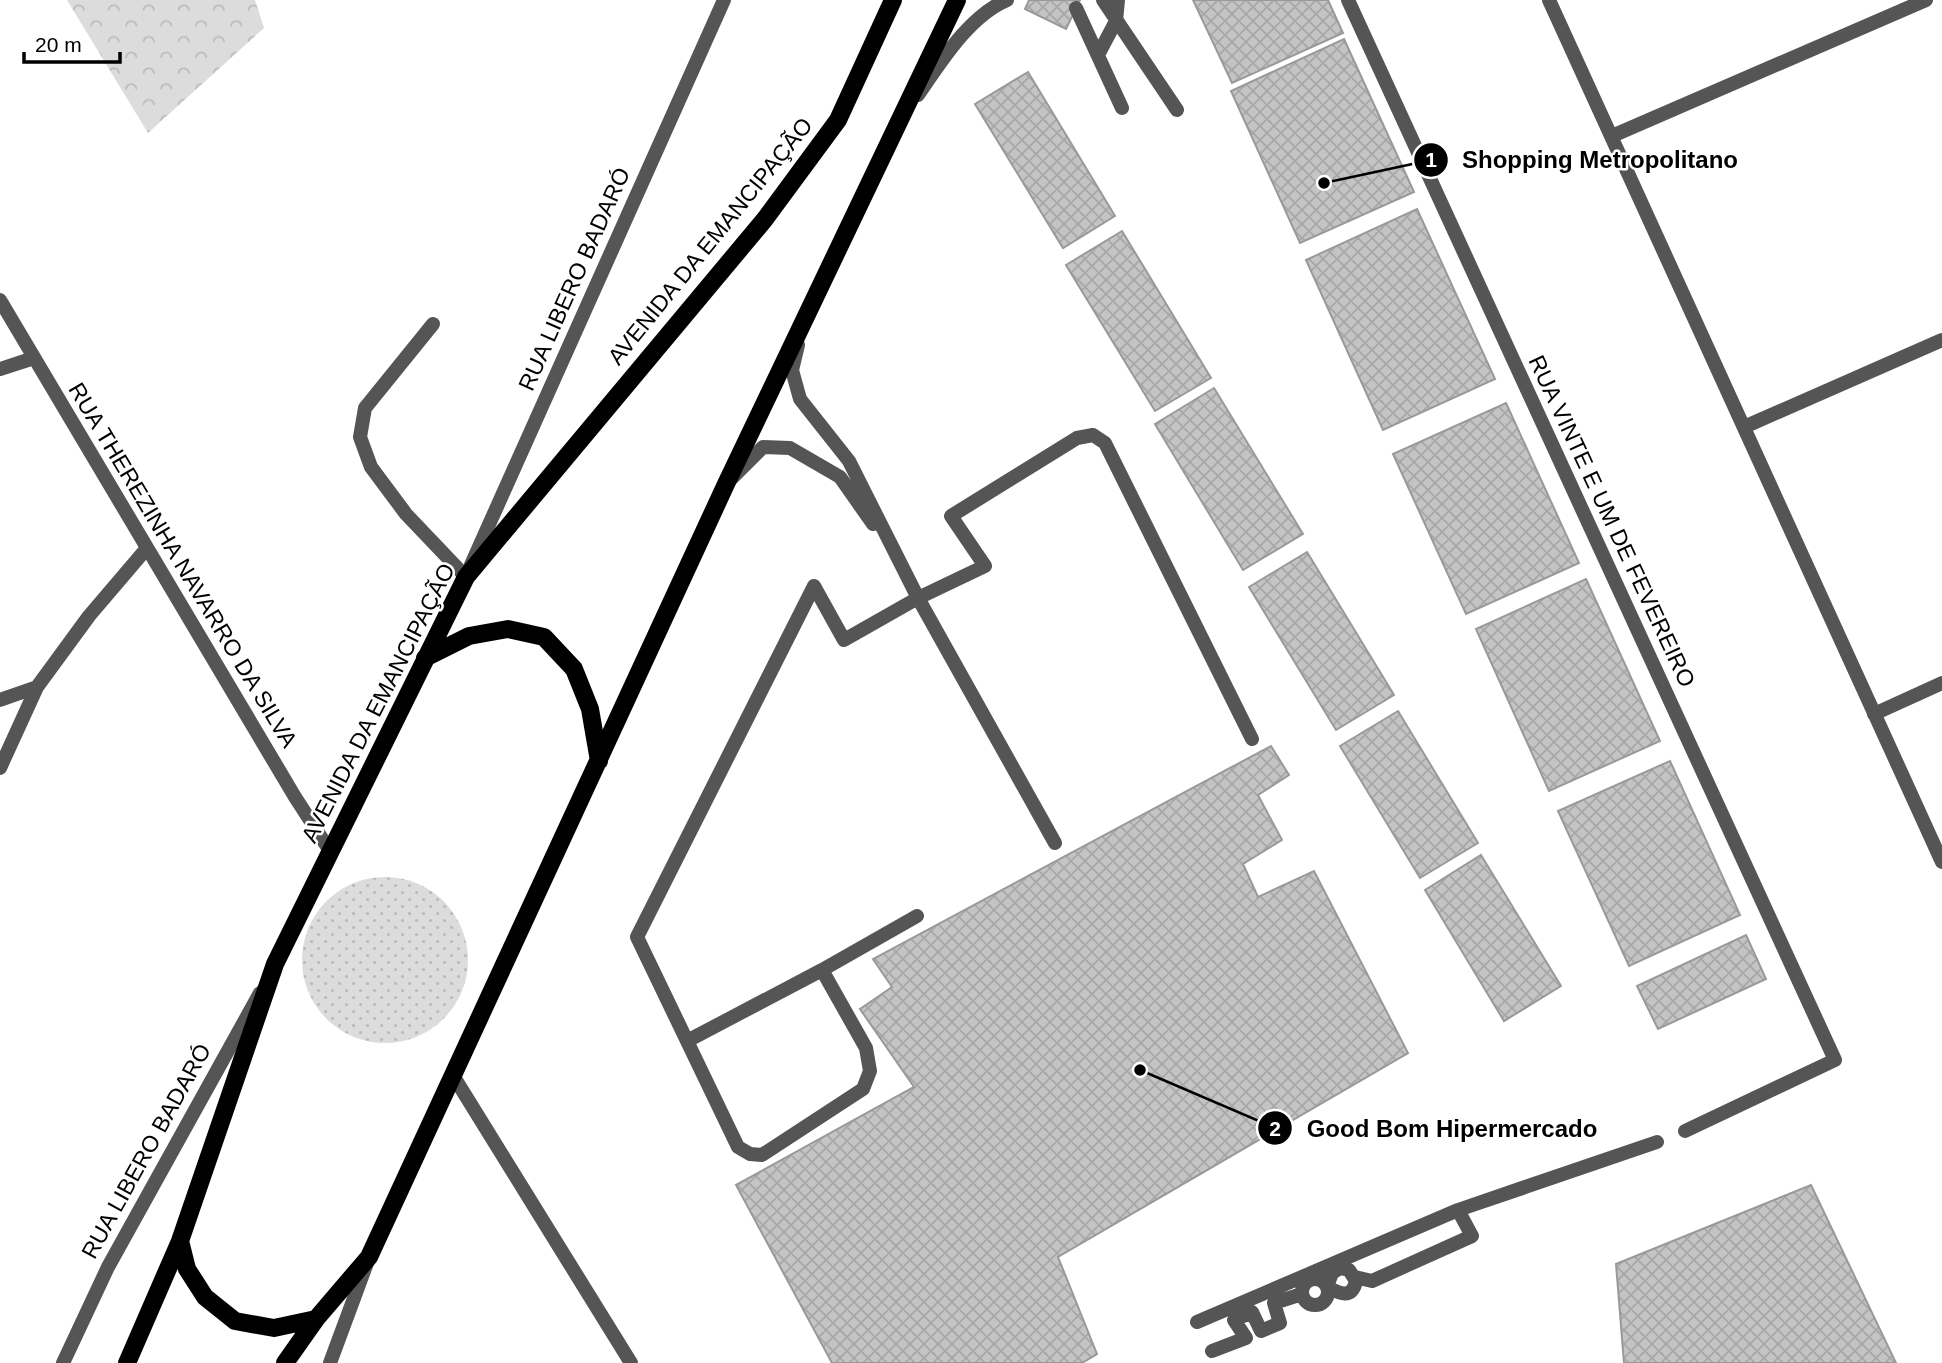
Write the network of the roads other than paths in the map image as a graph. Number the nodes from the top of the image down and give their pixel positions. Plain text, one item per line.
1 (724, 0) edge
2 (893, 0) edge
3 (957, 0) edge
4 (1007, 0) edge
5 (1103, 0) edge
6 (1118, 0) edge
7 (1348, 0) edge
8 (1549, 0) edge
9 (1926, 0) edge
10 (1076, 8) dead end
11 (1116, 20) junction
12 (1098, 55) junction
13 (1122, 108) dead end
14 (1177, 110) dead end
15 (898, 125) junction
16 (1612, 136) junction
17 (0, 300) edge
18 (433, 324) dead end
19 (802, 326) junction
20 (1942, 340) edge
21 (34, 358) junction
22 (0, 369) edge
23 (1744, 427) junction
24 (726, 484) junction
25 (147, 548) junction
26 (900, 563) junction
27 (466, 576) junction
28 (918, 598) junction
29 (425, 658) junction
30 (1942, 684) edge
31 (37, 687) junction
32 (0, 701) edge
33 (1874, 714) junction
34 (1252, 739) dead end
35 (599, 761) junction
36 (0, 768) edge
37 (1055, 843) dead end
38 (330, 851) junction
39 (1942, 862) edge
40 (917, 916) dead end
41 (275, 964) junction
42 (822, 970) junction
43 (687, 1041) junction
44 (454, 1077) junction
45 (1685, 1130) dead end
46 (1657, 1142) dead end
47 (1458, 1210) junction
48 (180, 1241) junction
49 (369, 1257) junction
50 (316, 1319) junction
51 (1197, 1322) dead end
52 (1212, 1351) dead end
53 (63, 1363) edge
54 (127, 1363) edge
55 (285, 1363) edge
56 (330, 1363) edge
57 (631, 1363) edge

1 - 27 street, RUA LIBERO BADARÓ
2 - 27 main road, AVENIDA DA EMANCIPAÇÃO
3 - 15 main road
4 - 15 street
5 - 11 street
6 - 11 street
7 - 45 street, RUA VINTE E UM DE FEVEREIRO
8 - 16 street
9 - 16 street
10 - 12 street
11 - 12 street
11 - 14 street
12 - 13 street
15 - 19 main road
16 - 23 street
17 - 21 street, RUA THEREZINHA NAVARRO DA SILVA
18 - 27 street
19 - 24 main road
19 - 26 street
20 - 23 street
21 - 22 street
21 - 25 street, RUA THEREZINHA NAVARRO DA SILVA
23 - 33 street
24 - 26 street
24 - 35 main road
25 - 31 street
25 - 38 street, RUA THEREZINHA NAVARRO DA SILVA
26 - 28 street
27 - 29 main road, AVENIDA DA EMANCIPAÇÃO
28 - 34 street
28 - 37 street
28 - 43 street
29 - 35 main road
29 - 38 main road, AVENIDA DA EMANCIPAÇÃO
30 - 33 street
31 - 32 street
31 - 36 street
33 - 39 street
35 - 44 main road
38 - 41 main road, AVENIDA DA EMANCIPAÇÃO
40 - 42 street
41 - 48 main road, AVENIDA DA EMANCIPAÇÃO
41 - 53 street, RUA LIBERO BADARÓ
42 - 43 street
42 - 43 street
44 - 49 main road
44 - 57 street
46 - 47 street
47 - 51 street
47 - 52 street
48 - 50 main road
48 - 54 main road, AVENIDA DA EMANCIPAÇÃO
49 - 50 main road
49 - 56 street
50 - 55 main road

